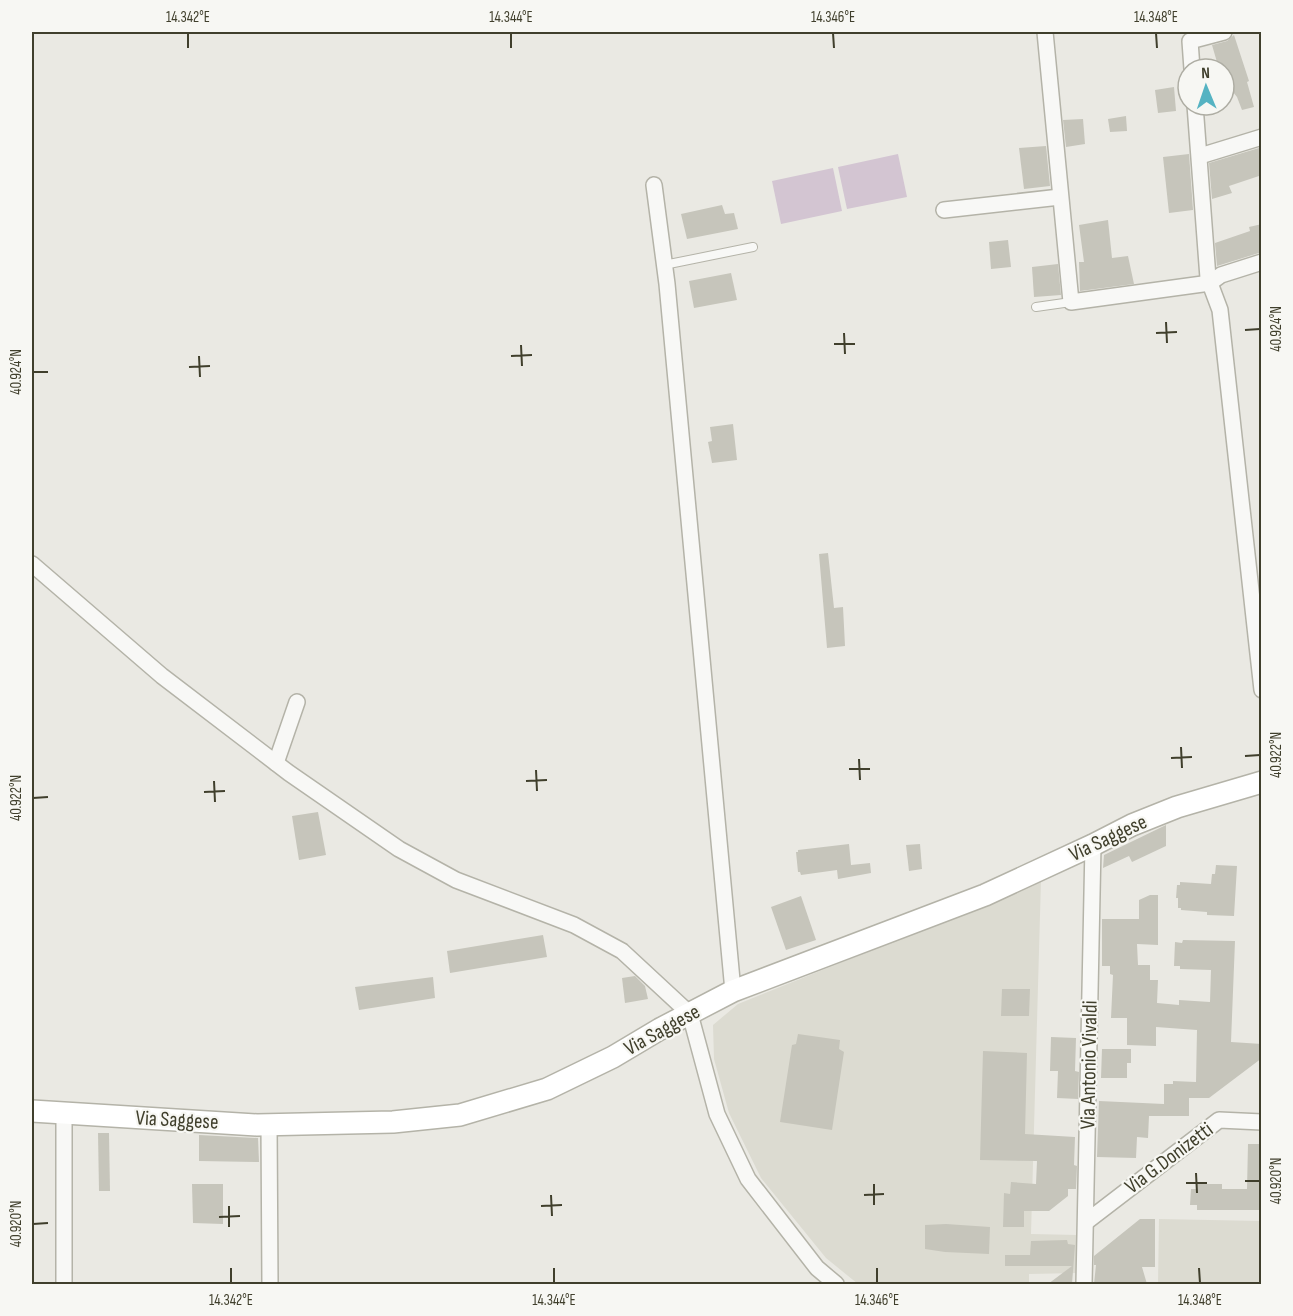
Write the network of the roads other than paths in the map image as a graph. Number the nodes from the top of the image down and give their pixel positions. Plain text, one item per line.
1 (1045, 32) edge
2 (1224, 32) edge
3 (1191, 57) edge
4 (1196, 117) edge
5 (1262, 137) edge
6 (1200, 156) junction
7 (654, 185) dead end
8 (1060, 197) junction
9 (944, 210) dead end
10 (753, 247) dead end
11 (1262, 262) edge
12 (664, 265) junction
13 (1210, 283) junction
14 (1071, 302) junction
15 (1036, 307) dead end
16 (32, 564) edge
17 (1262, 690) edge
18 (297, 702) dead end
19 (276, 763) junction
20 (1262, 782) edge
21 (1094, 845) junction
22 (733, 992) junction
23 (690, 1014) junction
24 (32, 1111) edge
25 (64, 1113) junction
26 (1262, 1122) edge
27 (269, 1125) junction
28 (1086, 1222) junction
29 (64, 1284) edge
30 (270, 1284) edge
31 (836, 1284) edge
32 (1084, 1284) edge

1 - 8 street
2 - 3 street
4 - 6 street
5 - 6 street
6 - 13 street
7 - 12 street
8 - 9 street
8 - 14 street
10 - 12 lane
11 - 13 street
12 - 22 street
13 - 14 street
13 - 17 street
14 - 15 lane
16 - 19 street
18 - 19 street
19 - 23 street
20 - 21 main road, Via Saggese
21 - 22 main road, Via Saggese
21 - 28 street, Via Antonio Vivaldi
22 - 23 main road, Via Saggese
23 - 27 main road, Via Saggese
23 - 31 street
24 - 25 main road, Via Saggese
25 - 27 main road, Via Saggese
25 - 29 street
26 - 28 street, Via G.Donizetti
27 - 30 street
28 - 32 street, Via Antonio Vivaldi

